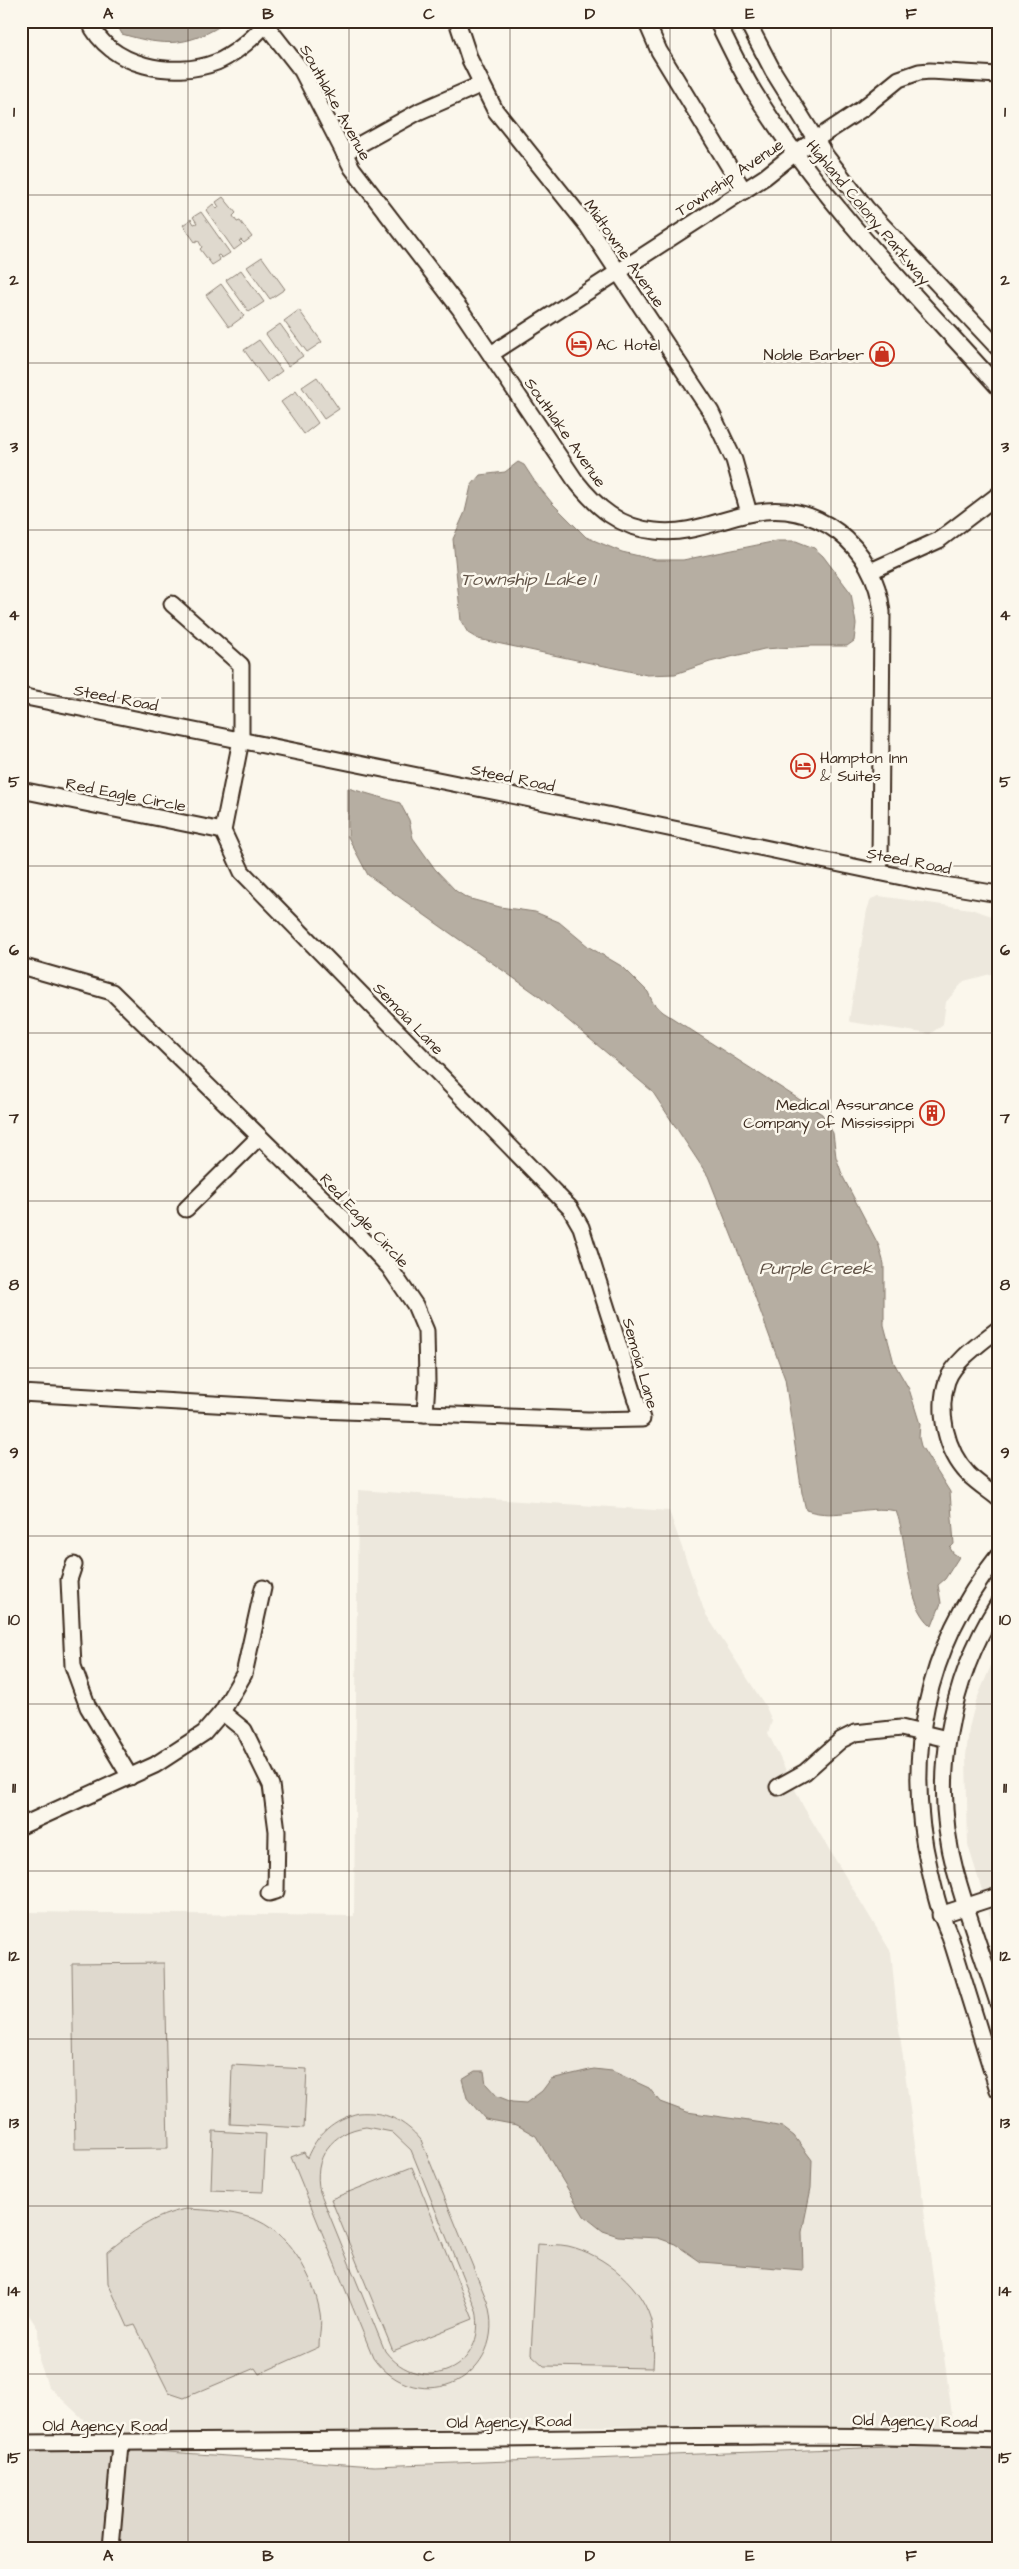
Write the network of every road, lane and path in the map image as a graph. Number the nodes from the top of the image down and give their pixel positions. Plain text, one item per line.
1 (89, 21) edge
2 (457, 21) edge
3 (646, 21) edge
4 (717, 21) edge
5 (747, 21) edge
6 (268, 23) edge
7 (998, 75) edge
8 (482, 84) junction
9 (818, 138) junction
10 (344, 153) junction
11 (796, 153) junction
12 (744, 190) junction
13 (620, 271) junction
14 (998, 348) edge
15 (491, 354) junction
16 (998, 386) edge
17 (998, 495) edge
18 (749, 513) junction
19 (871, 571) junction
20 (172, 604) dead end
21 (21, 696) edge
22 (241, 740) junction
23 (21, 790) edge
24 (224, 831) junction
25 (878, 872) junction
26 (998, 894) edge
27 (21, 966) edge
28 (259, 1137) junction
29 (186, 1209) dead end
30 (998, 1329) edge
31 (21, 1393) edge
32 (425, 1414) junction
33 (998, 1498) edge
34 (998, 1556) edge
35 (74, 1565) dead end
36 (263, 1588) dead end
37 (998, 1604) edge
38 (222, 1712) junction
39 (921, 1734) junction
40 (948, 1739) junction
41 (130, 1777) junction
42 (778, 1787) dead end
43 (21, 1826) edge
44 (269, 1892) dead end
45 (998, 1896) edge
46 (967, 1906) junction
47 (940, 1916) junction
48 (998, 2003) edge
49 (998, 2090) edge
50 (998, 2434) edge
51 (982, 2440) junction
52 (998, 2440) edge
53 (21, 2442) edge
54 (120, 2444) junction
55 (998, 2446) edge
56 (111, 2548) edge

1 - 6 street
2 - 8 street, Midtowne Avenue
3 - 12 street
4 - 11 street, Highland Colony Parkway
5 - 9 street, Highland Colony Parkway
6 - 10 street, Southlake Avenue
7 - 9 street, Township Avenue
8 - 10 street
8 - 13 street, Midtowne Avenue
9 - 11 street, Township Avenue
9 - 14 street, Highland Colony Parkway
10 - 15 street, Southlake Avenue
11 - 12 street, Township Avenue
11 - 16 street, Highland Colony Parkway
12 - 13 street, Township Avenue
13 - 15 street, Township Avenue
13 - 18 street, Midtowne Avenue
15 - 18 street, Southlake Avenue
17 - 19 street
18 - 19 street, Southlake Avenue
19 - 25 street, Southlake Avenue
20 - 22 street
21 - 22 street, Steed Road
22 - 24 street
22 - 25 street, Steed Road
23 - 24 street, Red Eagle Circle
24 - 32 street, Semoia Lane
25 - 26 street, Steed Road
27 - 28 street, Red Eagle Circle
28 - 29 street
28 - 32 street, Red Eagle Circle
30 - 33 street
31 - 32 street
34 - 39 street
35 - 41 street
36 - 38 street
37 - 40 street
38 - 41 street
38 - 44 street
39 - 40 street
39 - 42 street
39 - 47 street
40 - 46 street
41 - 43 street
45 - 46 street
46 - 47 street
46 - 48 street
47 - 49 street
50 - 51 street
51 - 52 street, Old Agency Road
51 - 54 street, Old Agency Road
51 - 55 street
53 - 54 street, Old Agency Road
54 - 56 street

